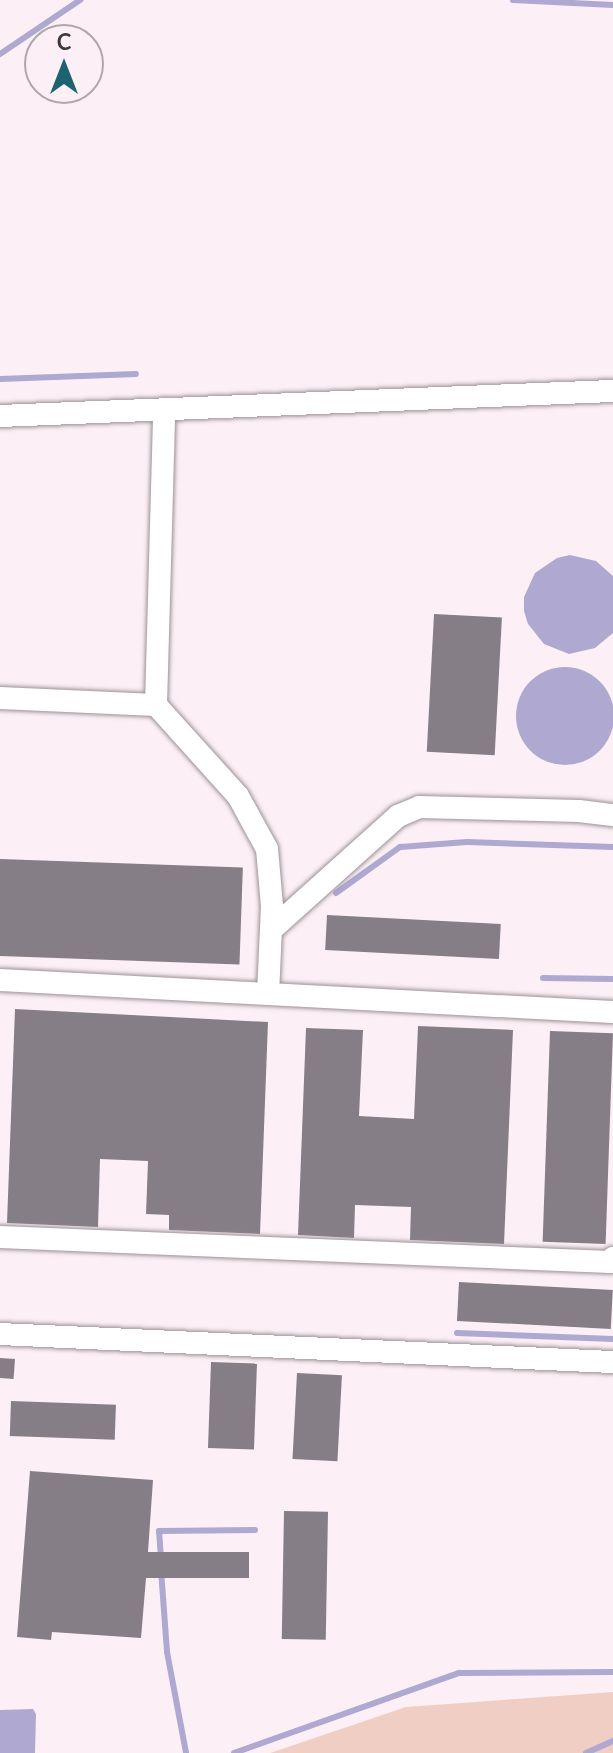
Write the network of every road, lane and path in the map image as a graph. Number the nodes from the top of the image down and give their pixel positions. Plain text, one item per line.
1 (613, 391) edge
2 (164, 411) junction
3 (0, 416) edge
4 (0, 698) edge
5 (156, 705) junction
6 (613, 815) edge
7 (271, 930) junction
8 (0, 980) edge
9 (268, 994) junction
10 (613, 1012) edge
11 (0, 1237) edge
12 (613, 1258) edge
13 (0, 1334) edge
14 (613, 1362) edge

1 - 2 lane
2 - 3 lane
2 - 5 lane
4 - 5 lane
5 - 7 lane
6 - 7 lane
7 - 9 lane
8 - 9 lane
9 - 10 lane
11 - 12 lane
13 - 14 lane

